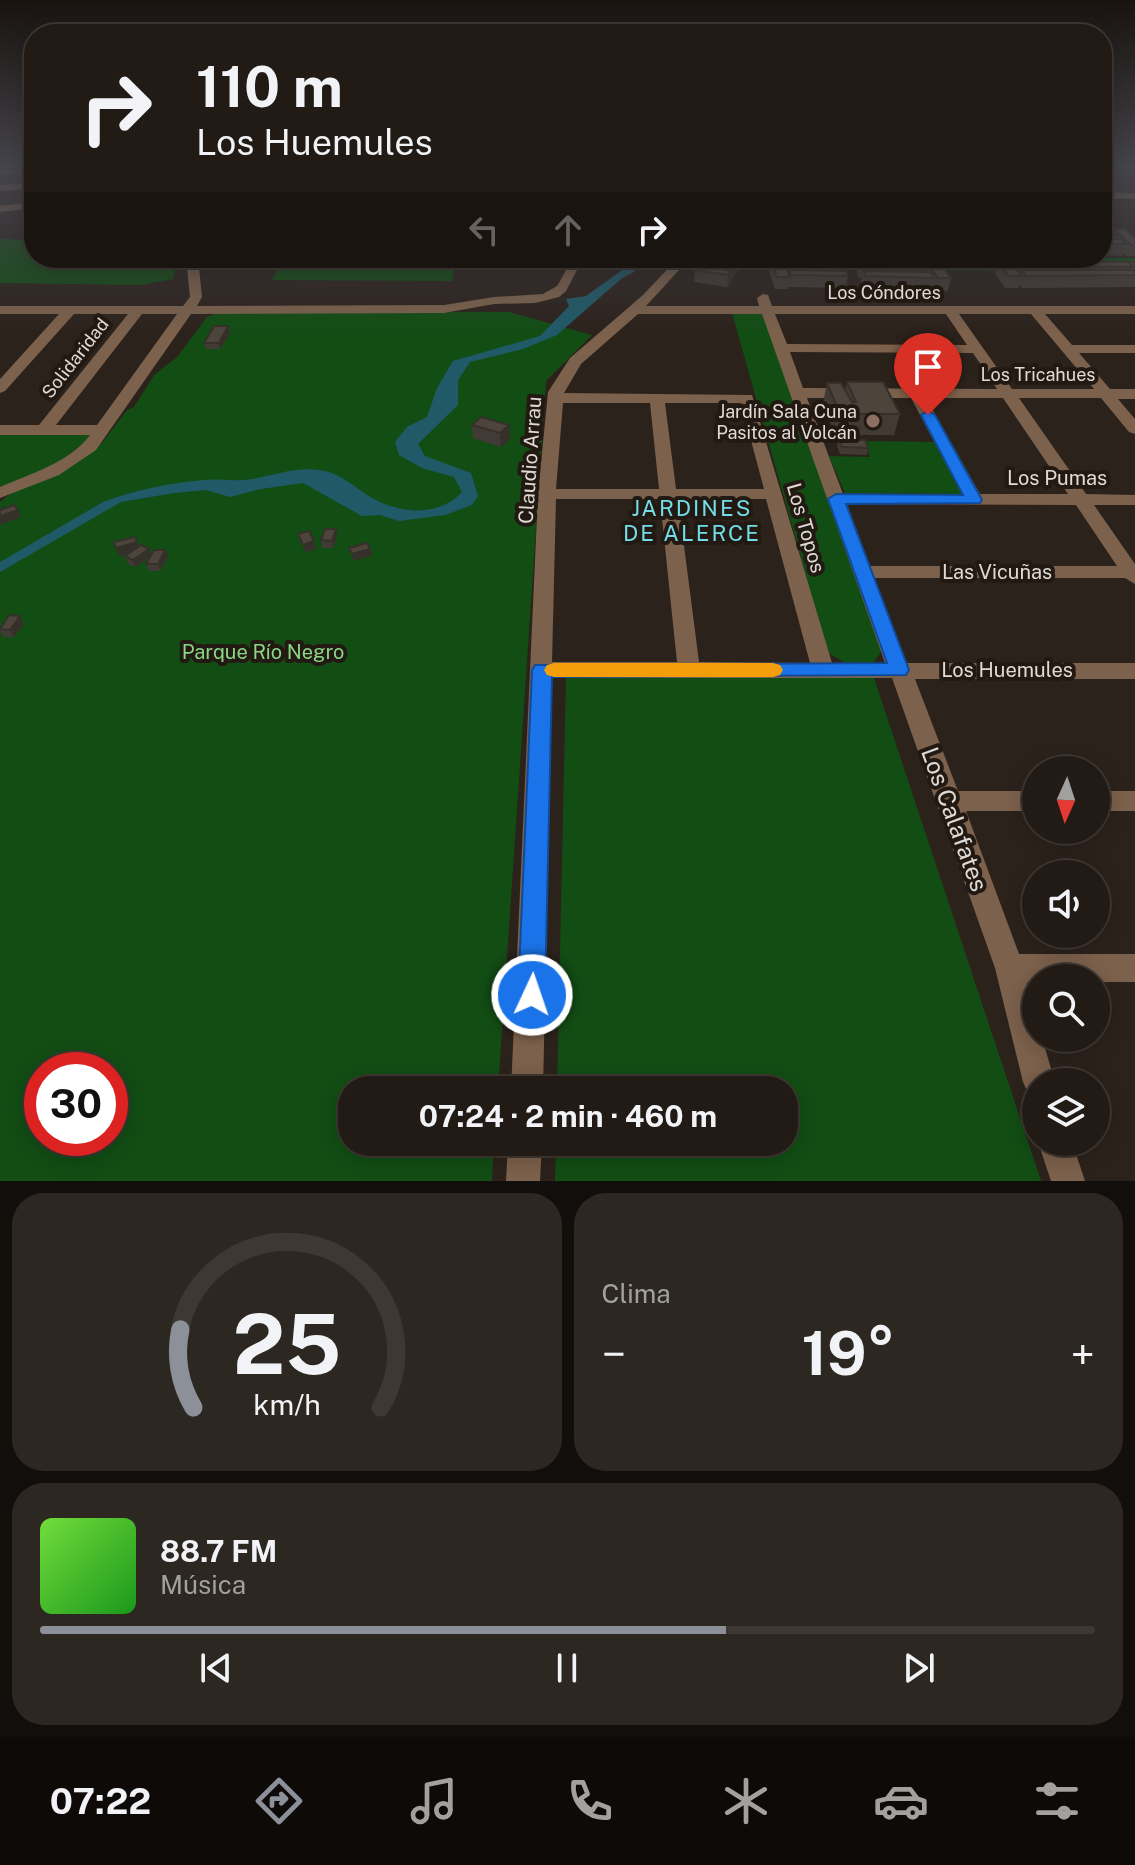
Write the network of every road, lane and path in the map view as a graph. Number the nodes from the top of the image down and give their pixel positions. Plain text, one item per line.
1 (193, 268) edge
2 (572, 268) edge
3 (676, 268) edge
4 (646, 298) junction
5 (1135, 299) edge
6 (766, 304) junction
7 (990, 304) junction
8 (723, 308) junction
9 (70, 310) junction
10 (138, 310) junction
11 (187, 310) junction
12 (633, 310) junction
13 (950, 310) junction
14 (1035, 310) junction
15 (1135, 310) edge
16 (1, 311) edge
17 (782, 348) junction
18 (977, 349) junction
19 (1067, 349) junction
20 (1135, 349) edge
21 (0, 388) edge
22 (798, 393) junction
23 (916, 393) junction
24 (1008, 394) junction
25 (1105, 394) junction
26 (1135, 394) edge
27 (555, 398) junction
28 (657, 398) junction
29 (1135, 429) edge
30 (0, 430) edge
31 (44, 430) junction
32 (103, 430) junction
33 (0, 493) edge
34 (547, 494) junction
35 (668, 494) junction
36 (773, 494) junction
37 (836, 499) junction
38 (974, 500) junction
39 (1081, 500) junction
40 (1135, 500) edge
41 (862, 572) junction
42 (1133, 575) edge
43 (542, 670) junction
44 (689, 670) junction
45 (823, 670) junction
46 (899, 670) junction
47 (1135, 671) edge
48 (949, 801) junction
49 (1022, 801) edge
50 (1110, 801) edge
51 (1135, 801) edge
52 (1010, 968) junction
53 (1135, 968) edge
54 (1035, 1068) edge
55 (528, 1076) edge
56 (524, 1156) edge
57 (1060, 1156) edge
58 (523, 1181) edge
59 (1068, 1181) edge

1 - 11 street
2 - 11 street
3 - 4 street, Claudio Arrau
4 - 8 street, Los Cóndores
4 - 12 street, Claudio Arrau
5 - 7 street, Los Cóndores
6 - 7 street, Los Cóndores
6 - 8 street, Los Cóndores
6 - 13 street, Los Cóndores
6 - 17 street, Los Calafates
7 - 13 street, Los Cóndores
7 - 14 street, Los Cóndores
8 - 12 street, Los Cóndores
9 - 10 street
9 - 16 street
9 - 21 street
10 - 11 street
10 - 31 street, Solidaridad
11 - 32 street
12 - 27 street, Claudio Arrau
13 - 18 street
14 - 15 street, Los Cóndores
14 - 19 street
17 - 18 street
17 - 22 street, Los Calafates
18 - 24 street
19 - 20 street
19 - 25 street
22 - 23 street, Los Tricahues
22 - 37 street, Los Calafates
23 - 24 street, Los Tricahues
23 - 38 street
24 - 25 street, Los Tricahues
24 - 39 street
25 - 26 street, Los Tricahues
25 - 29 street
27 - 28 street
27 - 34 street, Claudio Arrau
28 - 35 street
28 - 36 street, Los Topos
30 - 31 street
31 - 32 street
32 - 33 street
34 - 35 street
34 - 43 street, Claudio Arrau
35 - 36 street
35 - 44 street
36 - 45 street, Los Topos
37 - 38 street, Los Pumas
37 - 41 street, Los Calafates
38 - 39 street, Los Pumas
39 - 40 street, Los Pumas
39 - 42 street
41 - 42 street, Las Vicuñas
41 - 46 street, Los Calafates
43 - 44 street, Los Huemules
43 - 55 street, Claudio Arrau
44 - 45 street, Los Huemules
45 - 46 street, Los Huemules
46 - 47 street, Los Huemules
46 - 48 street, Los Calafates
48 - 49 street
48 - 52 street, Los Calafates
50 - 51 street
52 - 53 street
52 - 54 street, Los Calafates
56 - 58 street
57 - 59 street

